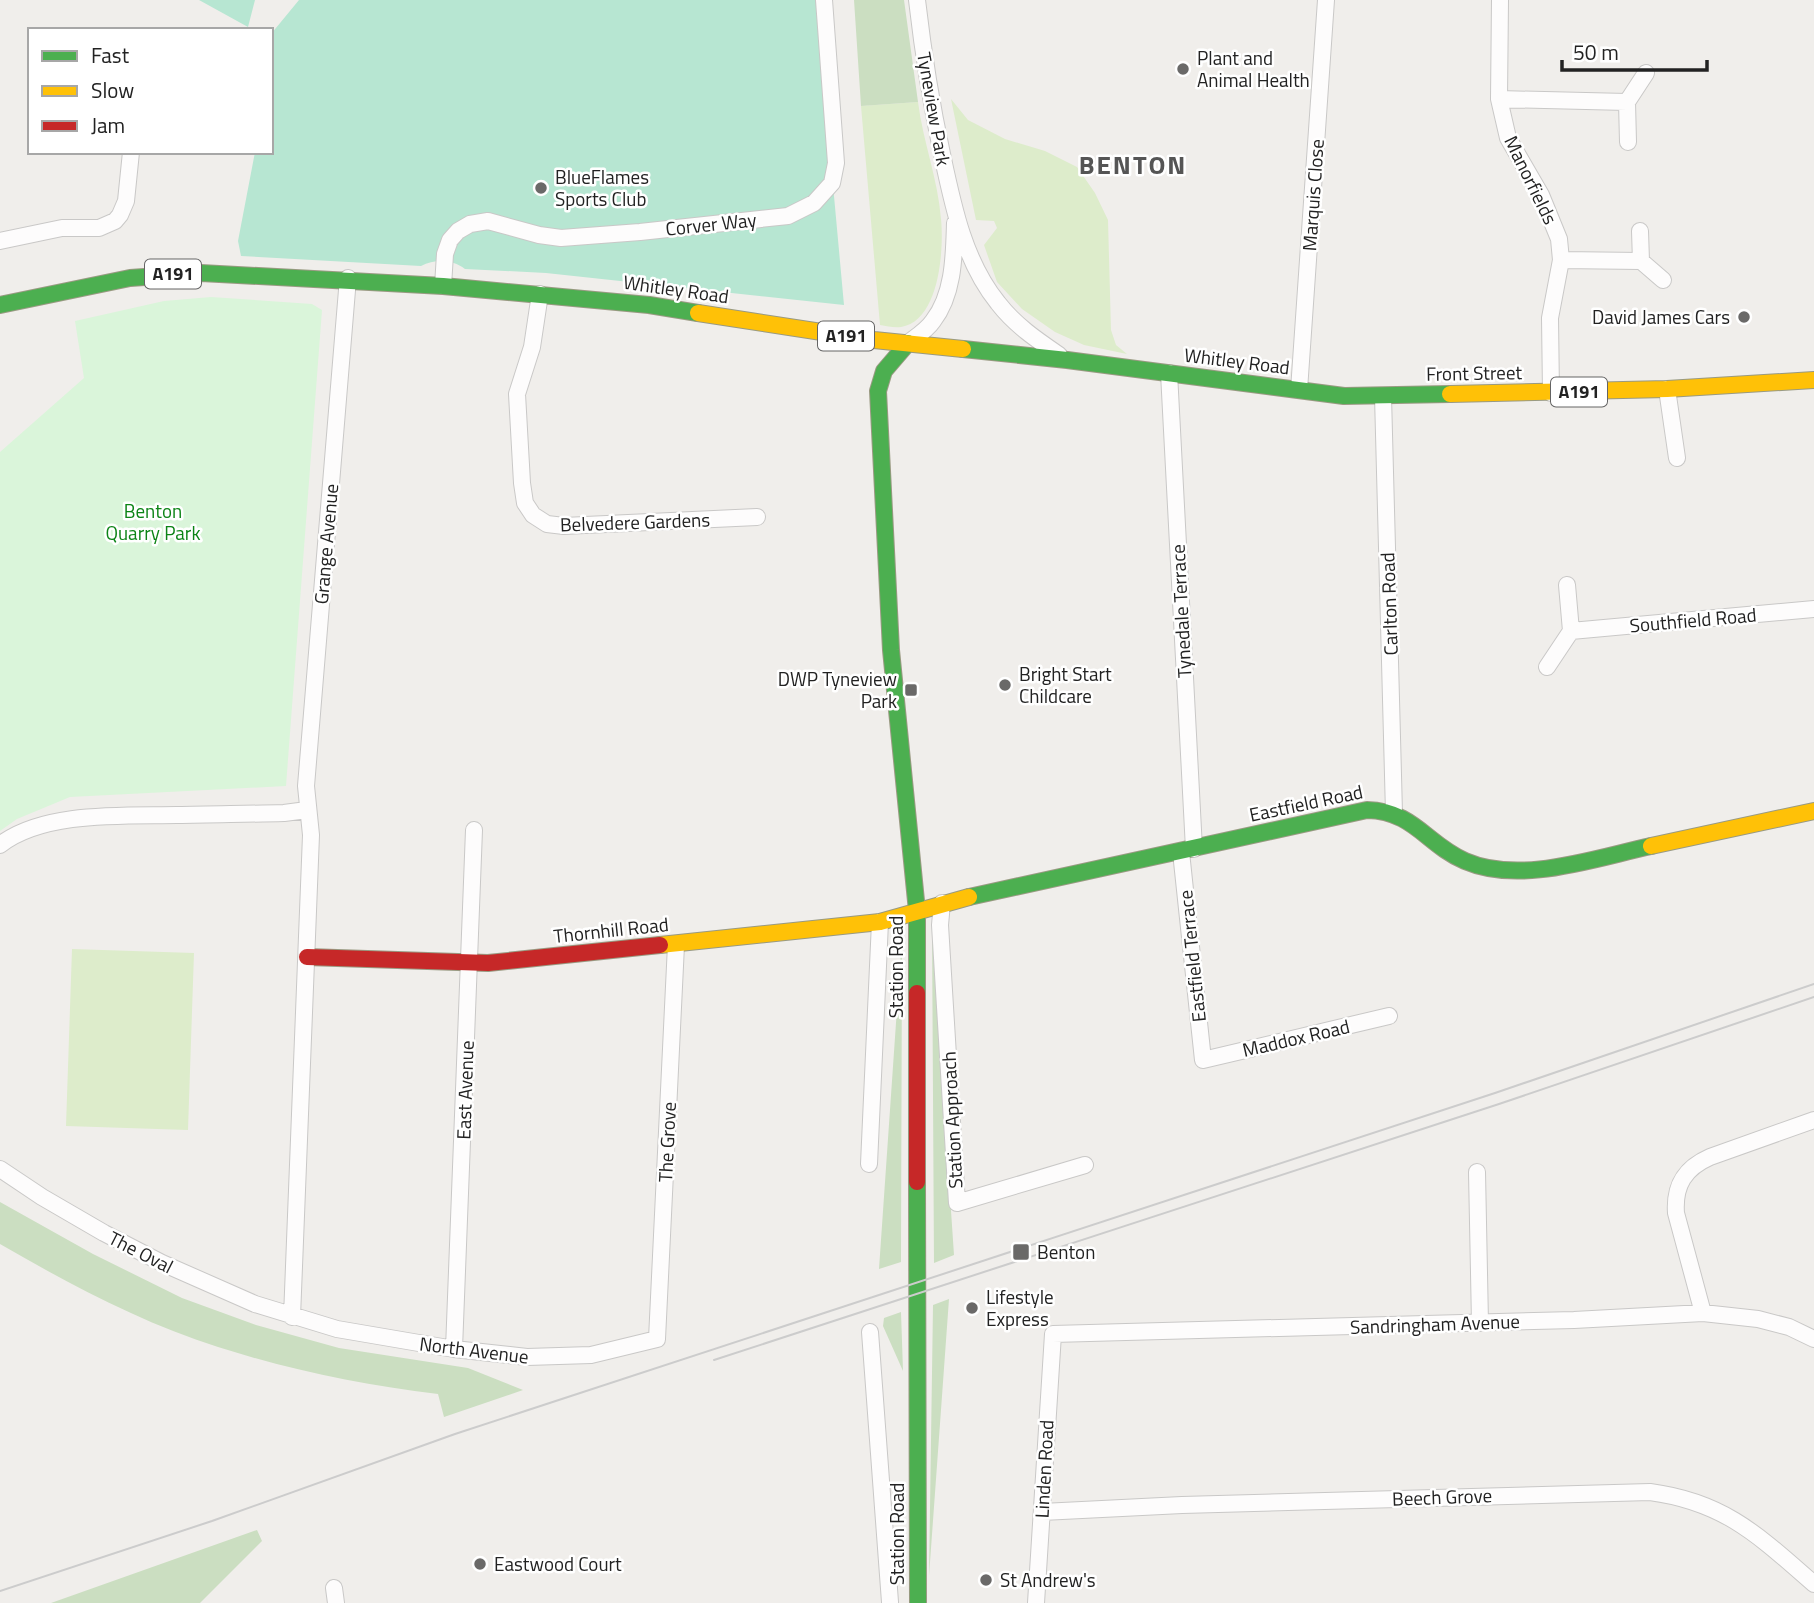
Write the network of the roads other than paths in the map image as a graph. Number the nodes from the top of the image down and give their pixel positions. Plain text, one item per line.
1 (824, 0) edge
2 (917, 0) edge
3 (1326, 0) edge
4 (1500, 0) edge
5 (1646, 73) dead end
6 (1499, 99) junction
7 (1627, 102) junction
8 (1628, 142) dead end
9 (131, 154) edge
10 (955, 217) junction
11 (1640, 231) dead end
12 (0, 241) edge
13 (1561, 260) junction
14 (1641, 261) junction
15 (348, 278) junction
16 (1662, 280) dead end
17 (443, 286) junction
18 (540, 294) junction
19 (0, 305) edge
20 (908, 344) junction
21 (1067, 360) junction
22 (1169, 373) junction
23 (1814, 380) edge
24 (1667, 389) junction
25 (1299, 390) junction
26 (1551, 393) junction
27 (1344, 396) joint
28 (1383, 396) junction
29 (1677, 458) dead end
30 (757, 517) dead end
31 (1567, 584) dead end
32 (1814, 608) edge
33 (1571, 631) junction
34 (1546, 667) dead end
35 (307, 810) junction
36 (1814, 811) edge
37 (1394, 813) junction
38 (474, 830) dead end
39 (0, 845) edge
40 (1188, 851) junction
41 (942, 903) junction
42 (917, 911) junction
43 (880, 922) junction
44 (676, 945) junction
45 (307, 957) junction
46 (470, 963) junction
47 (1389, 1016) dead end
48 (1203, 1060) joint
49 (1814, 1120) edge
50 (869, 1164) dead end
51 (1085, 1164) dead end
52 (0, 1169) edge
53 (1477, 1172) dead end
54 (1703, 1313) junction
55 (292, 1317) junction
56 (1480, 1323) junction
57 (870, 1332) dead end
58 (1053, 1334) joint
59 (657, 1339) joint
60 (1814, 1339) edge
61 (454, 1349) junction
62 (1042, 1512) junction
63 (1814, 1584) edge
64 (918, 1600) edge
65 (888, 1603) edge
66 (1036, 1603) edge

1 - 17 street, Corver Way
2 - 10 street, Tyneview Park
3 - 25 street, Marquis Close
4 - 6 street, Manorfields
5 - 7 street
6 - 7 street
6 - 13 street, Manorfields
7 - 8 street
9 - 12 street
10 - 20 street, Tyneview Park
10 - 21 street, Tyneview Park
11 - 14 street
13 - 14 street
13 - 26 street, Manorfields
14 - 16 street
15 - 17 main road, Whitley Road / A191
15 - 19 main road, Whitley Road / A191
15 - 35 street, Grange Avenue
17 - 18 main road, Whitley Road / A191
18 - 20 main road, Whitley Road / A191
18 - 30 street, Belvedere Gardens
20 - 21 main road, Whitley Road / A191
20 - 42 main road, Station Road
21 - 22 main road, Whitley Road / A191
22 - 25 main road, Whitley Road / A191
22 - 40 street, Tynedale Terrace
23 - 24 main road, Front Street / A191
24 - 26 main road, Front Street / A191
24 - 29 street
25 - 27 main road, Whitley Road / A191
26 - 28 main road, Front Street / A191
27 - 28 main road, Front Street / A191
28 - 37 street, Carlton Road
31 - 33 street
32 - 33 street, Southfield Road
33 - 34 street
35 - 39 street
35 - 45 street, Grange Avenue
36 - 37 main road, Eastfield Road
37 - 40 main road, Eastfield Road
38 - 46 street, East Avenue
40 - 41 main road, Eastfield Road
40 - 48 street, Eastfield Terrace
41 - 42 main road, Eastfield Road
41 - 51 street, Station Approach
42 - 43 main road, Thornhill Road
42 - 64 main road, Station Road
43 - 44 main road, Thornhill Road
43 - 50 street
44 - 46 main road, Thornhill Road
44 - 59 street, The Grove
45 - 46 main road, Thornhill Road
45 - 55 street, Grange Avenue
46 - 61 street, East Avenue
47 - 48 street, Maddox Road
49 - 54 street
52 - 55 street, The Oval
53 - 56 street
54 - 56 street, Sandringham Avenue
54 - 60 street, Sandringham Avenue
55 - 61 street, North Avenue
56 - 58 street, Sandringham Avenue
57 - 65 street
58 - 62 street, Linden Road
59 - 61 street, North Avenue
62 - 63 street, Beech Grove
62 - 66 street, Linden Road
64 - 65 street

